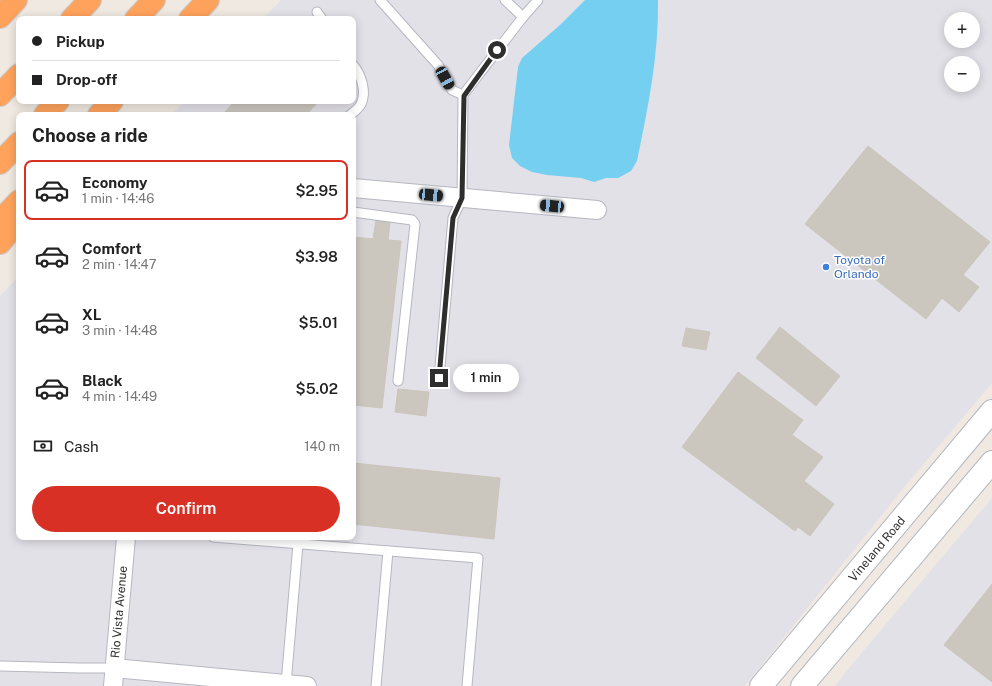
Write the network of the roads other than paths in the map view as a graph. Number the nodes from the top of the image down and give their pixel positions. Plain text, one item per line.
1 (16, 0) edge
2 (90, 0) edge
3 (154, 0) edge
4 (208, 0) edge
5 (380, 0) edge
6 (505, 0) edge
7 (538, 0) edge
8 (75, 16) edge
9 (139, 16) edge
10 (193, 16) edge
11 (0, 17) edge
12 (523, 17) junction
13 (356, 71) edge
14 (16, 78) edge
15 (0, 95) edge
16 (464, 96) junction
17 (55, 104) edge
18 (109, 104) edge
19 (115, 104) edge
20 (48, 112) edge
21 (102, 112) edge
22 (109, 112) edge
23 (353, 112) edge
24 (16, 146) edge
25 (0, 163) edge
26 (356, 188) edge
27 (462, 198) junction
28 (16, 204) edge
29 (597, 210) dead end
30 (356, 212) edge
31 (0, 221) edge
32 (16, 224) edge
33 (0, 243) edge
34 (439, 378) dead end
35 (398, 381) dead end
36 (992, 411) edge
37 (992, 462) edge
38 (126, 540) edge
39 (249, 540) edge
40 (298, 544) junction
41 (388, 551) junction
42 (0, 666) edge
43 (114, 668) junction
44 (286, 684) junction
45 (112, 686) edge
46 (307, 686) edge
47 (376, 686) edge
48 (467, 686) edge
49 (761, 686) edge
50 (802, 686) edge

1 - 11 highway
2 - 8 highway
3 - 9 highway
4 - 10 highway
5 - 16 lane
6 - 12 lane
7 - 12 lane
12 - 16 lane
13 - 23 lane
14 - 15 highway
16 - 27 lane
17 - 20 highway
18 - 21 highway
19 - 22 highway
24 - 25 highway
26 - 27 street
27 - 29 street
27 - 34 lane
28 - 31 highway
30 - 35 lane
32 - 33 highway
36 - 49 street, Vineland Road
37 - 50 street
38 - 43 street, Rio Vista Avenue
39 - 40 lane
40 - 41 lane
40 - 44 lane
41 - 47 lane
41 - 48 lane
42 - 43 lane
43 - 44 street
43 - 45 street, Rio Vista Avenue
44 - 46 street

